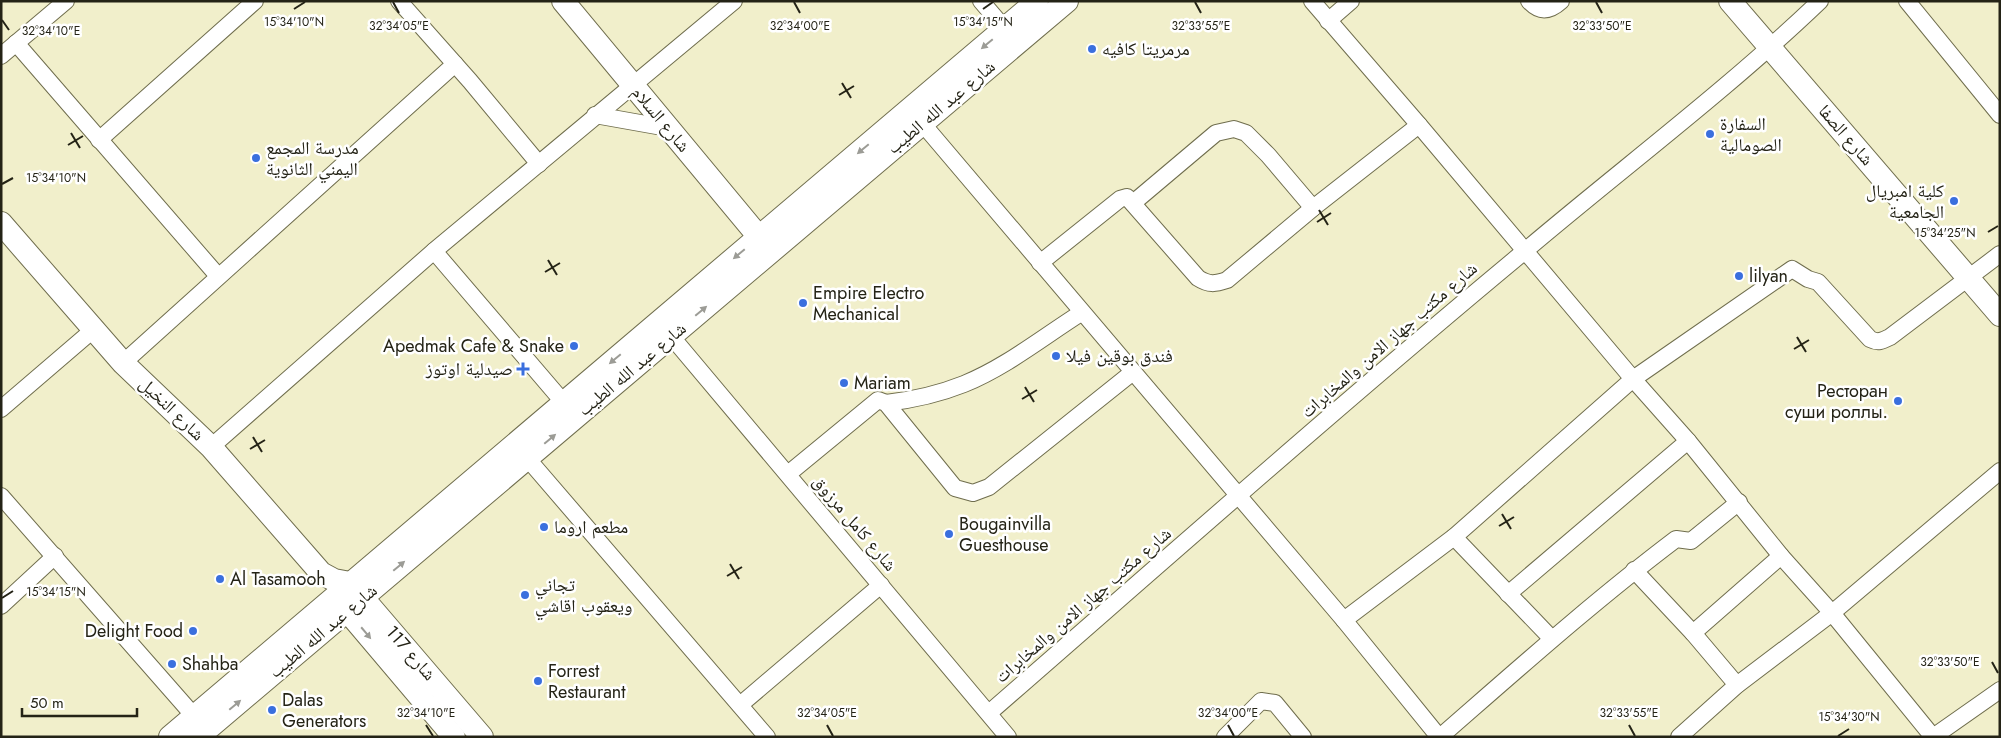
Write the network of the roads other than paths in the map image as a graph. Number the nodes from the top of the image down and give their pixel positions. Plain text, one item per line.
1 (66, 1) edge
2 (255, 1) edge
3 (399, 1) edge
4 (563, 1) edge
5 (734, 1) edge
6 (981, 1) edge
7 (1037, 1) edge
8 (1067, 1) edge
9 (1312, 1) edge
10 (1351, 1) edge
11 (1529, 1) edge
12 (1561, 1) edge
13 (1730, 1) edge
14 (1820, 1) edge
15 (1906, 1) edge
16 (1328, 20) junction
17 (1005, 29) junction
18 (16, 43) junction
19 (1770, 48) junction
20 (1, 56) edge
21 (455, 64) junction
22 (633, 86) junction
23 (595, 115) junction
24 (2000, 115) edge
25 (922, 123) junction
26 (1419, 125) junction
27 (668, 128) junction
28 (99, 140) junction
29 (539, 164) junction
30 (1133, 203) junction
31 (1313, 208) junction
32 (1, 223) edge
33 (765, 245) junction
34 (1525, 250) junction
35 (434, 251) junction
36 (2000, 254) edge
37 (1040, 263) junction
38 (218, 276) junction
39 (1969, 278) junction
40 (1081, 312) junction
41 (2000, 315) edge
42 (93, 330) junction
43 (671, 336) junction
44 (123, 363) junction
45 (1133, 372) junction
46 (1632, 379) junction
47 (886, 402) junction
48 (564, 403) junction
49 (1, 409) edge
50 (1688, 442) junction
51 (211, 447) junction
52 (527, 458) junction
53 (2000, 471) edge
54 (788, 474) junction
55 (1, 496) edge
56 (1237, 496) junction
57 (1739, 502) junction
58 (1454, 537) junction
59 (55, 556) junction
60 (1781, 556) junction
61 (1634, 570) junction
62 (881, 585) junction
63 (346, 593) junction
64 (1508, 594) junction
65 (1, 606) edge
66 (1832, 614) junction
67 (1344, 620) junction
68 (1694, 633) junction
69 (1552, 639) junction
70 (1738, 685) junction
71 (2000, 690) edge
72 (740, 705) junction
73 (989, 713) junction
74 (196, 726) edge
75 (170, 737) edge
76 (454, 737) edge
77 (482, 737) edge
78 (768, 737) edge
79 (1008, 737) edge
80 (1225, 737) edge
81 (1303, 737) edge
82 (1440, 737) edge
83 (1679, 737) edge
84 (1933, 737) edge

1 - 18 street
2 - 28 street
3 - 21 street
4 - 22 main road, شارع السلام
5 - 22 street
6 - 17 street
7 - 17 main road, شارع عبد الله الطيب
8 - 25 main road, شارع عبد الله الطيب
9 - 16 street
10 - 16 street
11 - 12 street
13 - 19 main road, شارع الصفا
14 - 19 street, شارع مكتب جهاز الامن والمخابرات
15 - 24 street
16 - 26 street
17 -> 33 main road, شارع عبد الله الطيب
18 - 20 street
18 - 28 street
19 - 34 street, شارع مكتب جهاز الامن والمخابرات
19 - 39 main road, شارع الصفا
21 - 29 street
21 - 38 street
22 - 23 street
22 - 27 main road, شارع السلام
23 - 27 street
23 - 29 street
25 - 33 main road, شارع عبد الله الطيب
25 - 37 street
26 - 31 street
26 - 34 street
27 - 33 main road, شارع السلام
28 - 38 street
29 - 35 street
30 - 31 street
30 - 31 street
30 - 37 street
32 - 42 main road, شارع النخيل
43 -> 33 main road, شارع عبد الله الطيب
33 -> 48 main road, شارع عبد الله الطيب
34 - 46 street
34 - 56 street, شارع مكتب جهاز الامن والمخابرات
35 - 48 street
35 - 51 street
36 - 39 street
37 - 40 street
38 - 44 street
39 - 41 main road, شارع الصفا
39 - 46 street
40 - 45 street
40 - 47 street
42 - 44 main road, شارع النخيل
42 - 49 street
52 -> 43 main road, شارع عبد الله الطيب
43 - 54 street, شارع كامل مرزوق
44 - 51 main road, شارع النخيل
45 - 47 street
45 - 56 street
46 - 50 street
46 - 58 street
47 - 54 street
48 - 63 main road, شارع عبد الله الطيب
50 - 57 street
50 - 64 street
51 - 63 main road, شارع النخيل
63 -> 52 main road, شارع عبد الله الطيب
52 - 72 street
53 - 66 street
54 - 62 street, شارع كامل مرزوق
55 - 59 street
56 - 67 street
56 - 73 street, شارع مكتب جهاز الامن والمخابرات
57 - 60 street
57 - 61 street
58 - 64 street
58 - 67 street
59 - 65 street
59 - 74 street
60 - 66 street
60 - 68 street
61 - 68 street
61 - 69 street
62 - 72 street
62 - 73 street, شارع كامل مرزوق
63 - 74 main road, شارع عبد الله الطيب
63 -> 76 main road, شارع 117
63 - 77 main road, شارع 117
64 - 69 street
66 - 70 street
66 - 84 street
67 - 82 street
68 - 70 street
69 - 82 street
70 - 83 street
71 - 84 street
72 - 78 street
73 - 79 street, شارع كامل مرزوق
74 - 75 main road, شارع عبد الله الطيب
80 - 81 street

